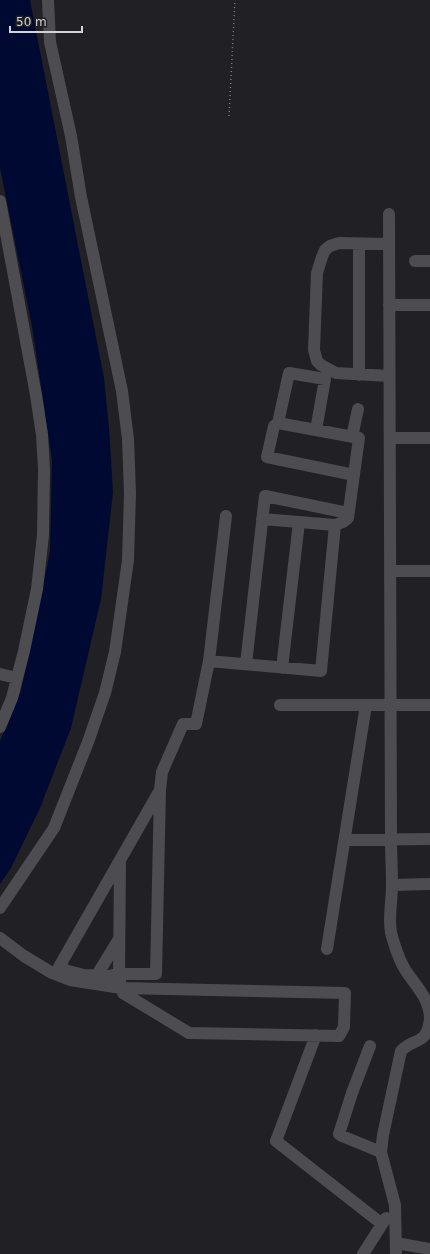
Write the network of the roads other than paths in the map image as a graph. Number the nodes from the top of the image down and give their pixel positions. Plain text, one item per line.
1 (48, 0) edge
2 (0, 201) edge
3 (389, 214) dead end
4 (359, 244) junction
5 (389, 244) junction
6 (415, 261) dead end
7 (430, 261) edge
8 (389, 304) junction
9 (430, 305) edge
10 (359, 375) junction
11 (389, 376) junction
12 (358, 409) dead end
13 (278, 423) junction
14 (316, 430) junction
15 (352, 437) junction
16 (390, 438) junction
17 (430, 438) edge
18 (354, 475) junction
19 (348, 513) junction
20 (226, 516) dead end
21 (262, 519) junction
22 (300, 522) junction
23 (335, 525) junction
24 (390, 571) junction
25 (430, 571) edge
26 (209, 660) junction
27 (246, 664) junction
28 (282, 668) junction
29 (0, 674) edge
30 (17, 678) junction
31 (280, 705) dead end
32 (366, 705) junction
33 (390, 705) junction
34 (430, 705) edge
35 (0, 727) edge
36 (160, 790) junction
37 (391, 839) junction
38 (430, 839) edge
39 (345, 840) junction
40 (120, 860) junction
41 (430, 884) edge
42 (392, 885) junction
43 (0, 908) edge
44 (0, 938) edge
45 (119, 939) junction
46 (327, 949) dead end
47 (119, 974) junction
48 (96, 975) junction
49 (120, 988) junction
50 (427, 996) edge
51 (316, 1036) junction
52 (370, 1046) dead end
53 (381, 1152) junction
54 (395, 1205) junction
55 (382, 1224) junction
56 (396, 1249) edge
57 (430, 1249) edge
58 (363, 1254) edge

1 - 43 street
2 - 30 street
3 - 5 street
4 - 5 street
4 - 10 street
4 - 10 street
5 - 8 street
6 - 7 street
8 - 9 street
8 - 11 street
10 - 11 street
11 - 16 street
12 - 15 street
13 - 14 street
13 - 14 street
13 - 18 street
14 - 15 street
15 - 18 street
16 - 17 street
16 - 24 street
18 - 19 street
19 - 21 street
19 - 23 street
20 - 26 street
21 - 22 street
21 - 27 street
22 - 23 street
22 - 28 street
23 - 28 street
24 - 25 street
24 - 33 street
26 - 27 street
26 - 36 street
27 - 28 street
29 - 30 street
30 - 35 street
31 - 32 street
32 - 33 street
32 - 39 street
33 - 34 street
33 - 37 street
36 - 40 street
36 - 47 street
37 - 38 street
37 - 39 street
37 - 42 street
39 - 46 street
40 - 45 street
40 - 48 street
41 - 42 street
42 - 50 street
44 - 49 street
45 - 47 street
45 - 48 street
47 - 48 street
47 - 49 street
49 - 51 street
49 - 51 street
50 - 53 street
51 - 55 street
52 - 53 street
53 - 54 street
54 - 55 street
54 - 56 street
55 - 58 street
56 - 57 street

